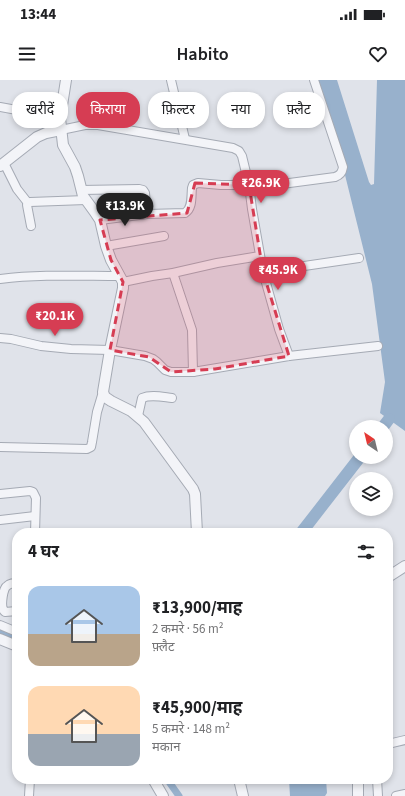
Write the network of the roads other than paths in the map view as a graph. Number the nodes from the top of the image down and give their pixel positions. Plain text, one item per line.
1 (66, 80) edge
2 (171, 80) edge
3 (314, 80) edge
4 (64, 92) edge
5 (0, 107) edge
6 (12, 109) edge
7 (61, 130) junction
8 (185, 139) junction
9 (2, 164) edge
10 (249, 185) junction
11 (81, 190) junction
12 (86, 200) junction
13 (28, 203) junction
14 (147, 214) junction
15 (100, 220) junction
16 (31, 226) dead end
17 (164, 236) dead end
18 (106, 246) junction
19 (260, 256) junction
20 (359, 258) dead end
21 (262, 272) junction
22 (173, 273) junction
23 (0, 279) edge
24 (122, 279) junction
25 (0, 338) edge
26 (378, 346) dead end
27 (110, 350) junction
28 (288, 356) junction
29 (193, 372) junction
30 (103, 392) junction
31 (172, 398) dead end
32 (138, 416) junction
33 (0, 449) edge
34 (0, 494) edge
35 (35, 516) junction
36 (0, 520) edge
37 (35, 528) edge
38 (196, 528) edge
39 (405, 566) edge
40 (393, 574) edge
41 (12, 583) edge
42 (12, 611) edge
43 (0, 625) edge
44 (12, 630) edge
45 (0, 639) edge
46 (12, 644) edge
47 (405, 740) edge
48 (393, 743) edge
49 (30, 784) edge
50 (156, 784) edge
51 (240, 784) edge
52 (358, 784) edge
53 (377, 784) edge
54 (405, 794) edge
55 (29, 796) edge
56 (163, 796) edge
57 (244, 796) edge
58 (358, 796) edge
59 (378, 796) edge
60 (396, 796) edge

1 - 4 street
2 - 8 street
3 - 10 street
5 - 6 street
7 - 8 street
7 - 9 street
7 - 11 street
8 - 10 street
9 - 13 street
10 - 14 street
10 - 19 street
11 - 12 street
11 - 14 street
12 - 13 street
12 - 15 street
13 - 16 street
14 - 15 street
15 - 18 street
17 - 18 street
18 - 24 street
19 - 21 street
19 - 22 street
20 - 21 street
21 - 28 street
22 - 24 street
22 - 29 street
23 - 24 street
24 - 27 street
25 - 27 street
26 - 28 street
27 - 29 street
27 - 30 street
28 - 29 street
30 - 32 street
30 - 33 street
31 - 32 street
32 - 38 street
34 - 35 street
35 - 36 street
35 - 37 street
39 - 40 street
41 - 42 street
43 - 44 street
45 - 46 street
47 - 48 street
49 - 55 street
50 - 56 street
51 - 57 street
52 - 58 street
53 - 59 street
54 - 60 street

